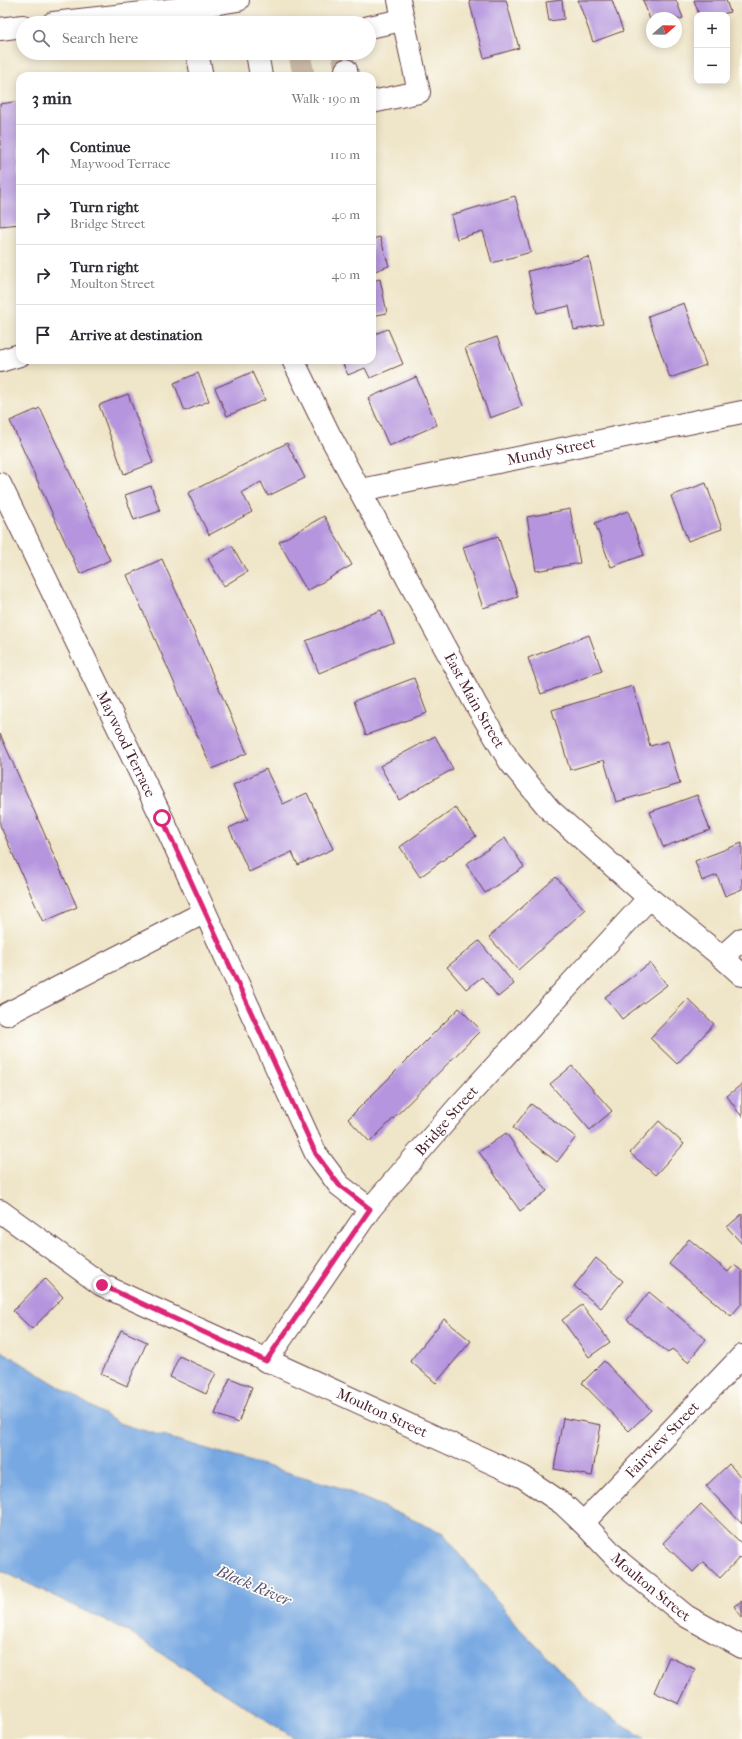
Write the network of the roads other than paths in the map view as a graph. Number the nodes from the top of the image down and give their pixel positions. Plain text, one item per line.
1 (238, 0) edge
2 (401, 10) edge
3 (189, 15) edge
4 (172, 16) edge
5 (376, 23) edge
6 (16, 27) edge
7 (0, 29) edge
8 (199, 60) edge
9 (258, 60) edge
10 (201, 72) edge
11 (260, 72) edge
12 (376, 101) edge
13 (16, 356) edge
14 (0, 361) edge
15 (295, 364) edge
16 (742, 412) edge
17 (0, 484) edge
18 (361, 490) junction
19 (649, 898) junction
20 (205, 912) junction
21 (742, 939) edge
22 (722, 957) junction
23 (742, 975) edge
24 (7, 1014) dead end
25 (370, 1209) junction
26 (0, 1211) edge
27 (742, 1356) edge
28 (266, 1361) junction
29 (583, 1523) junction
30 (742, 1647) edge

1 - 3 main road
2 - 5 main road
2 - 12 main road
3 - 4 main road
6 - 7 main road
8 - 10 main road
9 - 11 main road
13 - 14 main road
15 - 18 main road, East Main Street
16 - 18 main road, Mundy Street
17 - 20 main road, Maywood Terrace
18 - 19 main road, East Main Street
19 - 22 main road, East Main Street
19 - 25 main road, Bridge Street
20 - 24 main road
20 - 25 main road, Maywood Terrace
21 - 22 main road
22 - 23 main road, East Main Street
25 - 28 main road, Bridge Street
26 - 28 main road, Moulton Street
27 - 29 main road, Fairview Street
28 - 29 main road, Moulton Street
29 - 30 main road, Moulton Street

